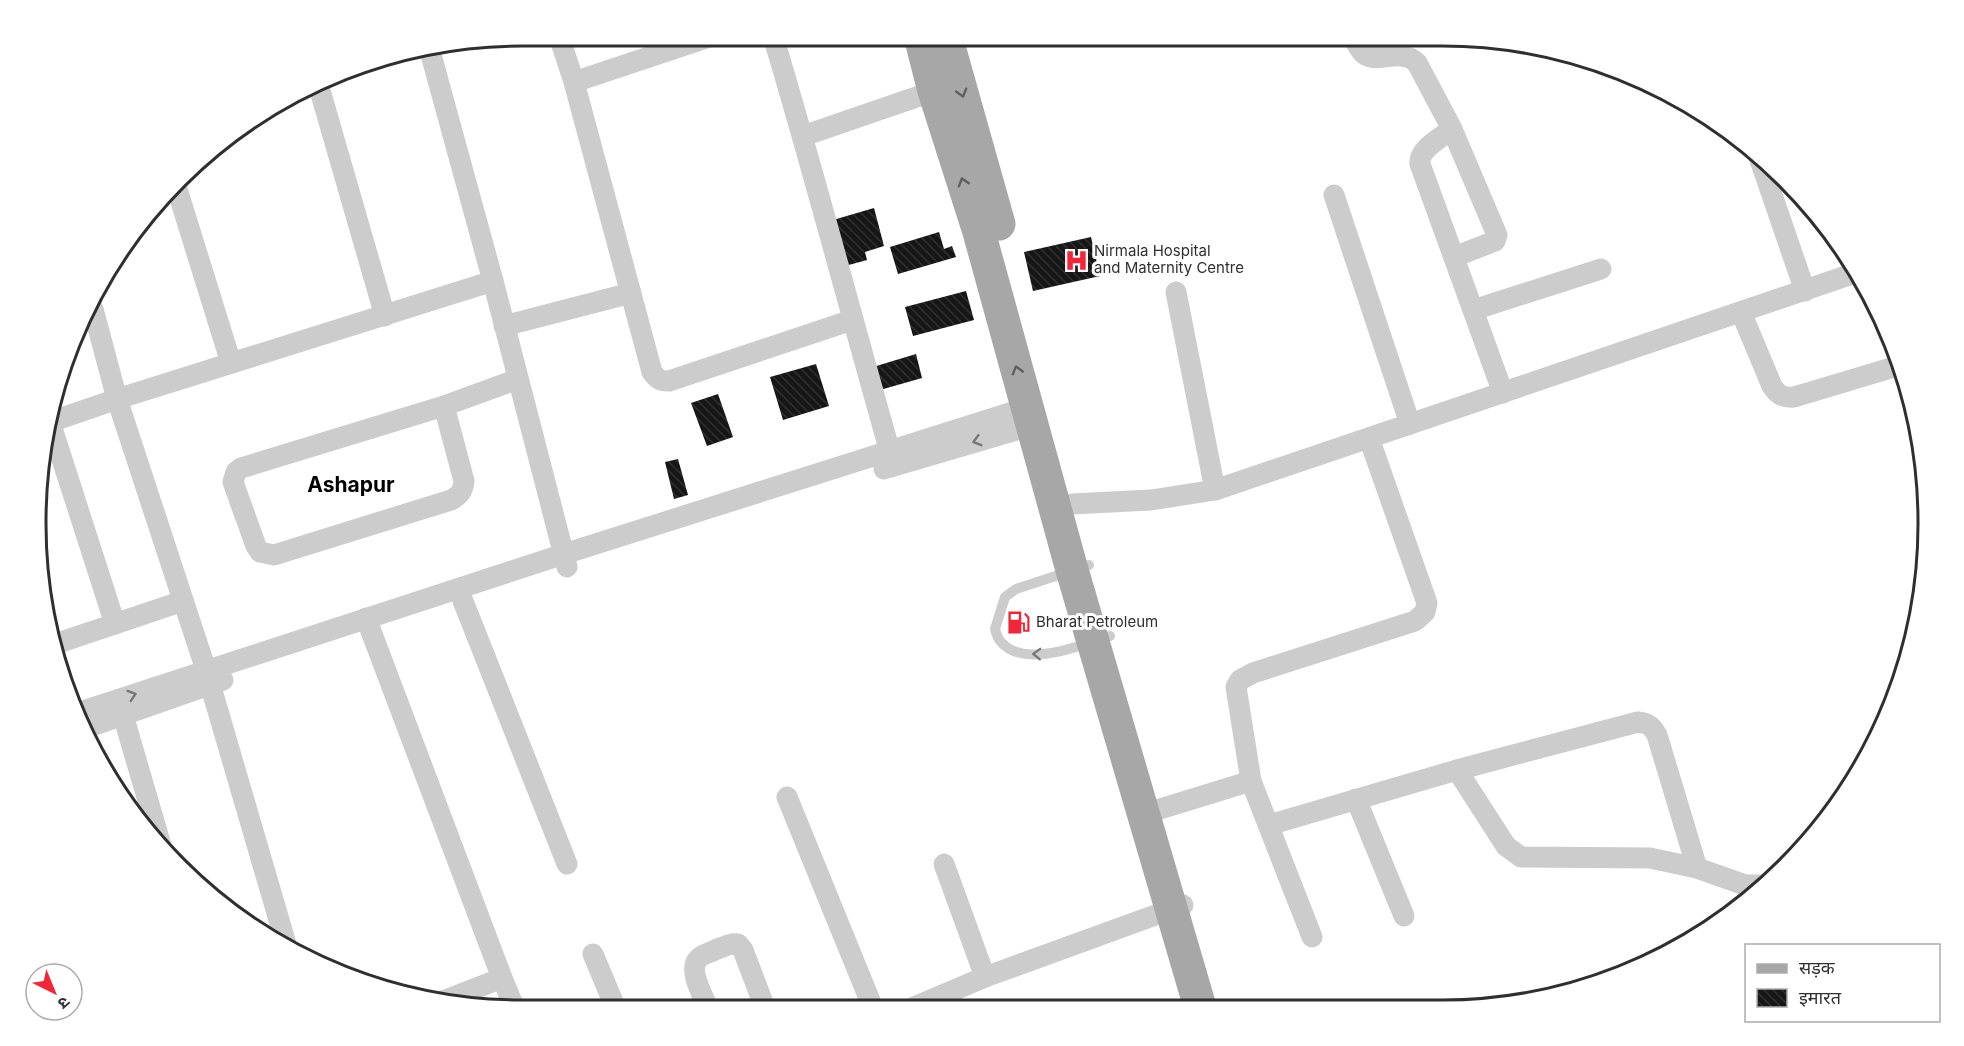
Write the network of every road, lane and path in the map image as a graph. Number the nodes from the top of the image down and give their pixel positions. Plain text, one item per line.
1 (562, 46) edge
2 (682, 46) edge
3 (776, 46) edge
4 (923, 46) edge
5 (949, 46) edge
6 (1358, 46) edge
7 (431, 56) edge
8 (574, 82) junction
9 (934, 91) junction
10 (320, 92) edge
11 (1452, 129) junction
12 (803, 136) junction
13 (1765, 174) edge
14 (179, 194) edge
15 (1334, 195) dead end
16 (1454, 257) junction
17 (1601, 269) dead end
18 (1848, 276) edge
19 (493, 281) junction
20 (1805, 291) junction
21 (1176, 292) dead end
22 (631, 293) junction
23 (1473, 310) junction
24 (1741, 312) junction
25 (95, 315) edge
26 (385, 316) junction
27 (852, 320) junction
28 (504, 326) junction
29 (231, 363) junction
30 (1891, 367) edge
31 (518, 379) junction
32 (1503, 393) junction
33 (117, 399) junction
34 (444, 405) junction
35 (1031, 416) junction
36 (59, 419) edge
37 (1410, 424) junction
38 (55, 437) edge
39 (1369, 438) junction
40 (892, 459) junction
41 (1215, 490) junction
42 (1072, 504) junction
43 (565, 561) junction
44 (1081, 567) junction
45 (463, 601) junction
46 (183, 602) junction
47 (115, 624) junction
48 (368, 624) junction
49 (1101, 639) junction
50 (62, 642) edge
51 (208, 677) junction
52 (86, 711) edge
53 (123, 715) junction
54 (92, 726) edge
55 (1457, 770) junction
56 (1251, 781) junction
57 (787, 797) dead end
58 (1356, 799) junction
59 (1160, 808) junction
60 (155, 825) edge
61 (1269, 825) junction
62 (567, 864) dead end
63 (944, 864) dead end
64 (1697, 868) junction
65 (1750, 885) edge
66 (1179, 906) junction
67 (1404, 916) dead end
68 (283, 935) edge
69 (1312, 937) dead end
70 (593, 954) dead end
71 (985, 977) junction
72 (502, 978) junction
73 (459, 995) edge
74 (511, 999) edge
75 (612, 1000) edge
76 (705, 1000) edge
77 (762, 1000) edge
78 (870, 1000) edge
79 (936, 1000) edge
80 (1199, 1000) edge
81 (1213, 1000) edge

1 - 8 street
2 - 8 street
3 - 12 street
4 - 9 main road
5 -> 42 main road
6 - 11 street
7 - 19 street
8 - 22 street
9 - 12 street
35 -> 9 main road
10 - 26 street
11 - 16 street
11 - 16 street
12 - 27 street
13 - 20 street
14 - 29 street
15 - 37 street
16 - 23 street
17 - 23 street
18 - 20 street
19 - 26 street
19 - 28 street
20 - 24 street
21 - 41 street
22 - 27 street
22 - 28 street
23 - 32 street
24 - 30 street
24 - 32 street
25 - 33 street
26 - 29 street
27 - 40 street
28 - 31 street
29 - 33 street
31 - 34 street
31 - 43 street
32 - 37 street
33 - 36 street
33 - 46 street
34 - 34 street
35 - 40 street
35 - 44 main road
37 - 39 street
38 - 47 street
39 - 41 street
39 - 56 street
40 - 43 street
41 - 42 street
42 - 44 main road
43 - 45 street
43 - 48 street
44 - 49 main road
49 -> 44 lane
45 - 48 street
45 - 62 street
46 - 47 street
46 - 51 street
47 - 50 street
48 - 51 street
48 - 72 street
49 - 59 main road
49 - 66 main road
52 -> 51 street
51 - 53 street
51 - 68 street
53 - 54 street
53 - 60 street
55 - 58 street
55 - 64 street
55 - 64 street
56 - 59 street
56 - 61 street
57 - 78 street
58 - 61 street
58 - 67 street
59 - 66 main road
61 - 69 street
63 - 71 street
64 - 65 street
66 - 71 street
66 - 80 main road
66 - 81 main road
70 - 75 street
71 - 79 street
72 - 73 street
72 - 74 street
76 - 77 street

